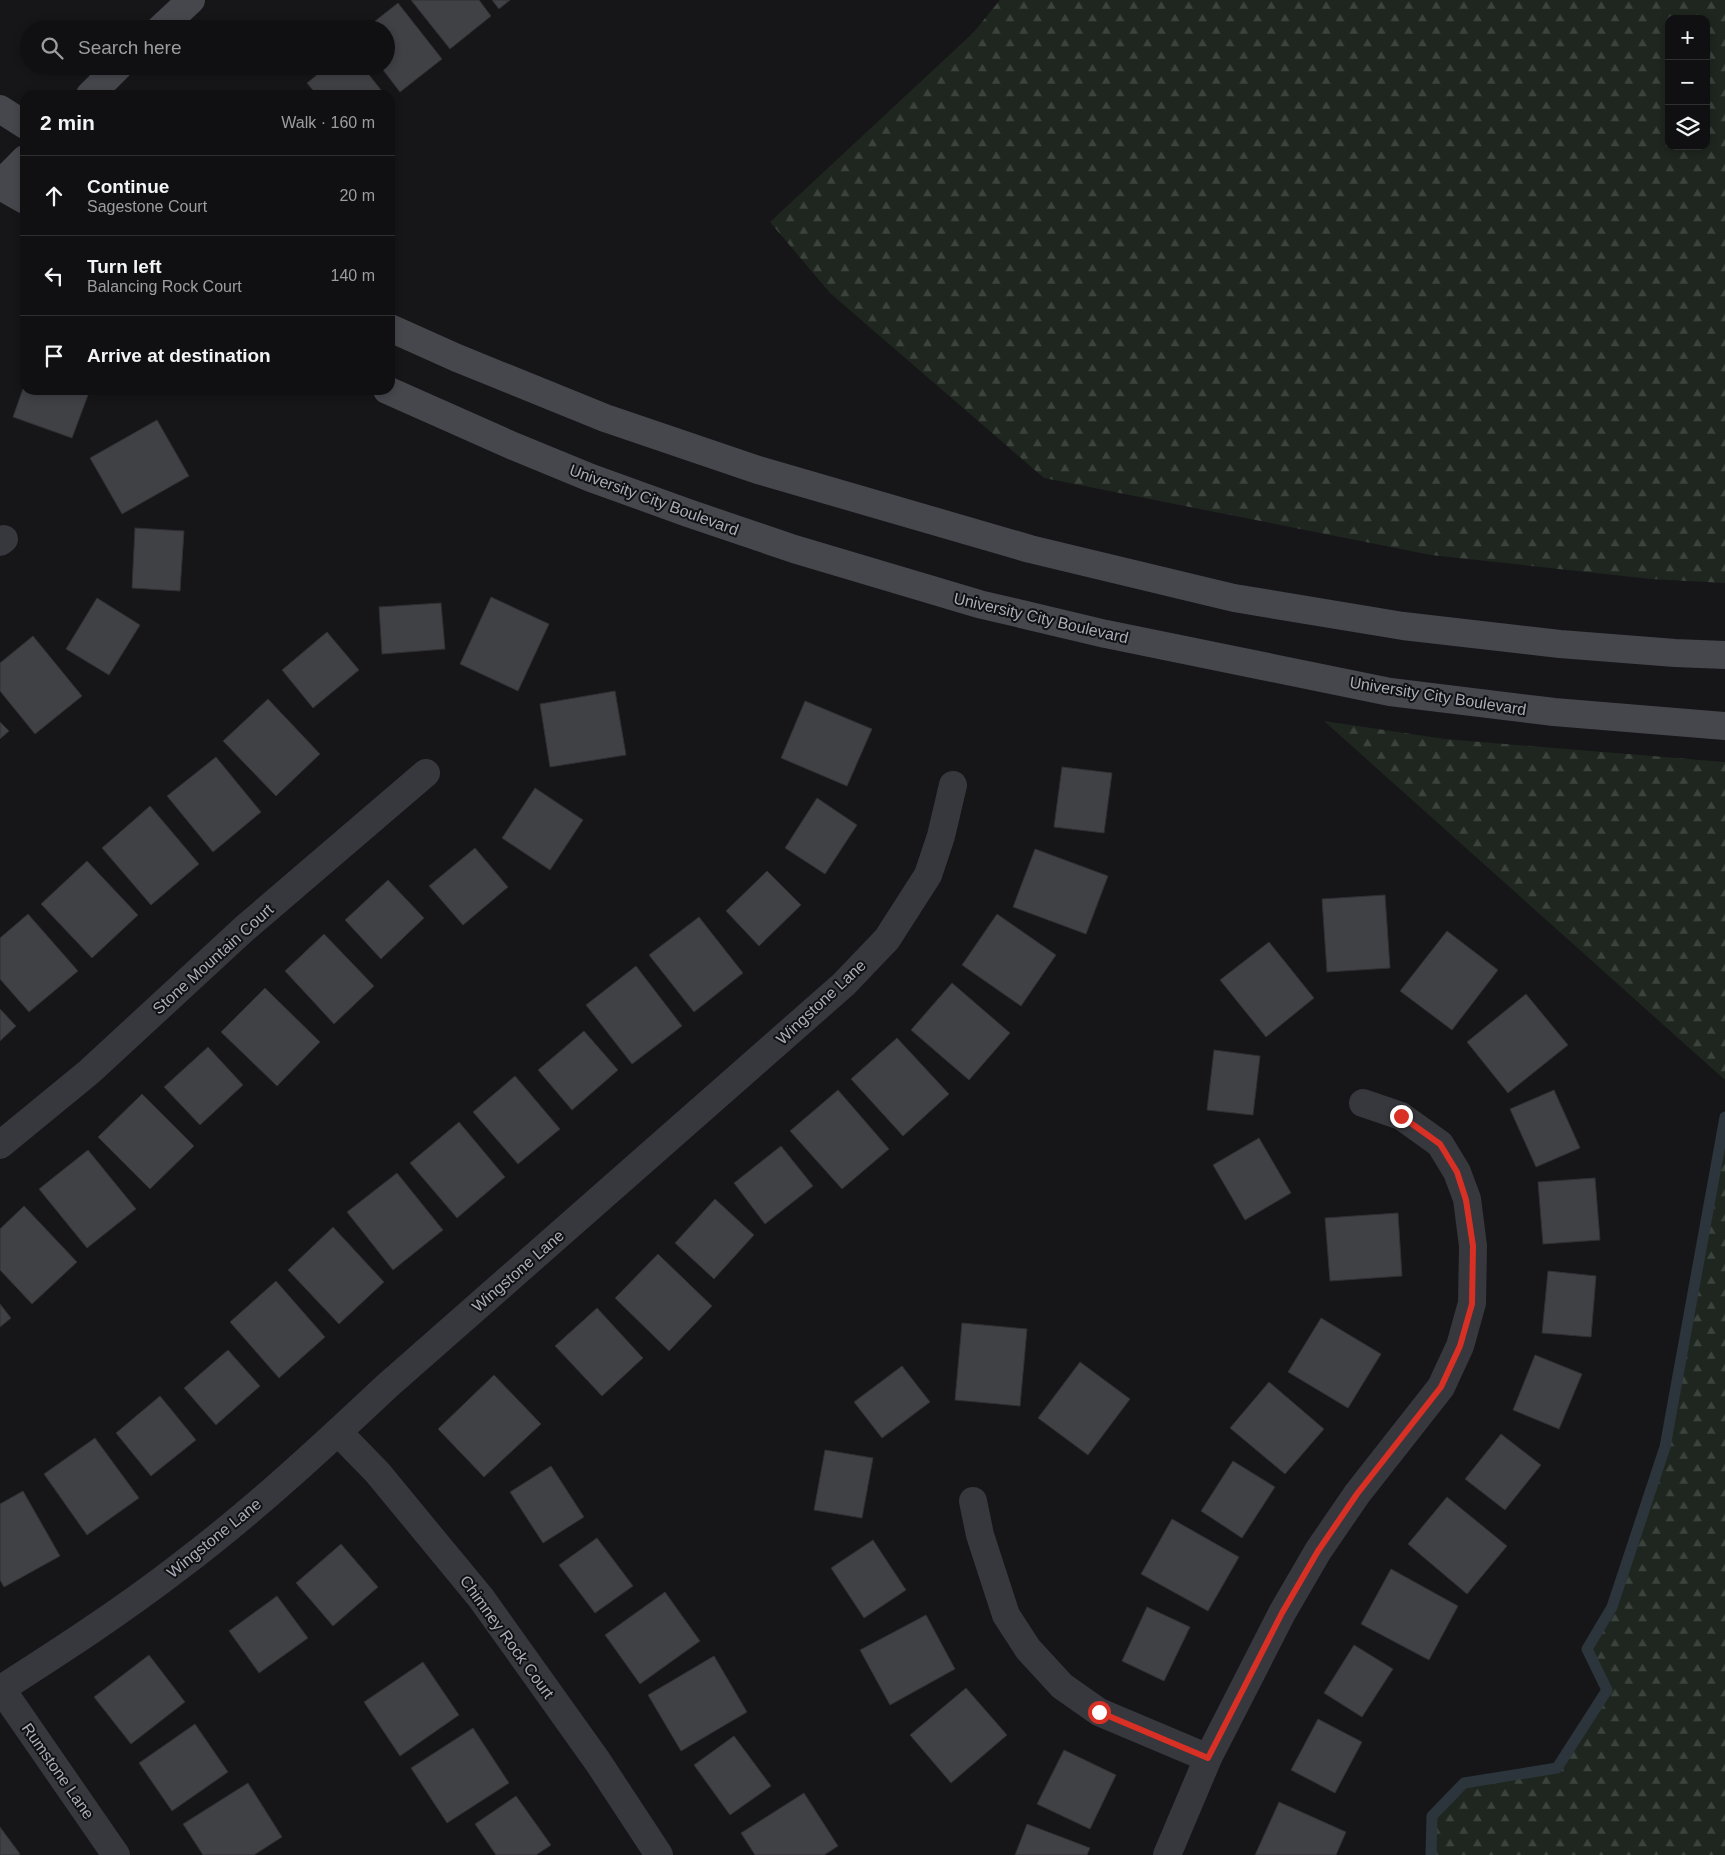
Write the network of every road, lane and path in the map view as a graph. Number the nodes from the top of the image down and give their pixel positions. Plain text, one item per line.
1 (191, 0) edge
2 (170, 20) edge
3 (110, 75) edge
4 (95, 90) edge
5 (0, 109) edge
6 (20, 122) edge
7 (20, 164) edge
8 (0, 185) edge
9 (20, 197) edge
10 (395, 330) edge
11 (395, 393) edge
12 (1725, 655) edge
13 (1725, 726) edge
14 (426, 773) dead end
15 (953, 785) dead end
16 (1363, 1103) dead end
17 (0, 1145) edge
18 (338, 1432) junction
19 (973, 1501) dead end
20 (1, 1688) edge
21 (1208, 1758) junction
22 (116, 1855) edge
23 (659, 1855) edge
24 (1167, 1855) edge

1 - 2 main road
3 - 4 main road
5 - 6 main road
7 - 8 main road
8 - 9 main road
10 - 12 main road
11 - 13 main road, University City Boulevard
14 - 17 street, Stone Mountain Court
15 - 18 street, Wingstone Lane
16 - 21 street
18 - 20 street, Wingstone Lane
18 - 23 street, Chimney Rock Court
19 - 21 street
20 - 22 street, Rumstone Lane
21 - 24 street

